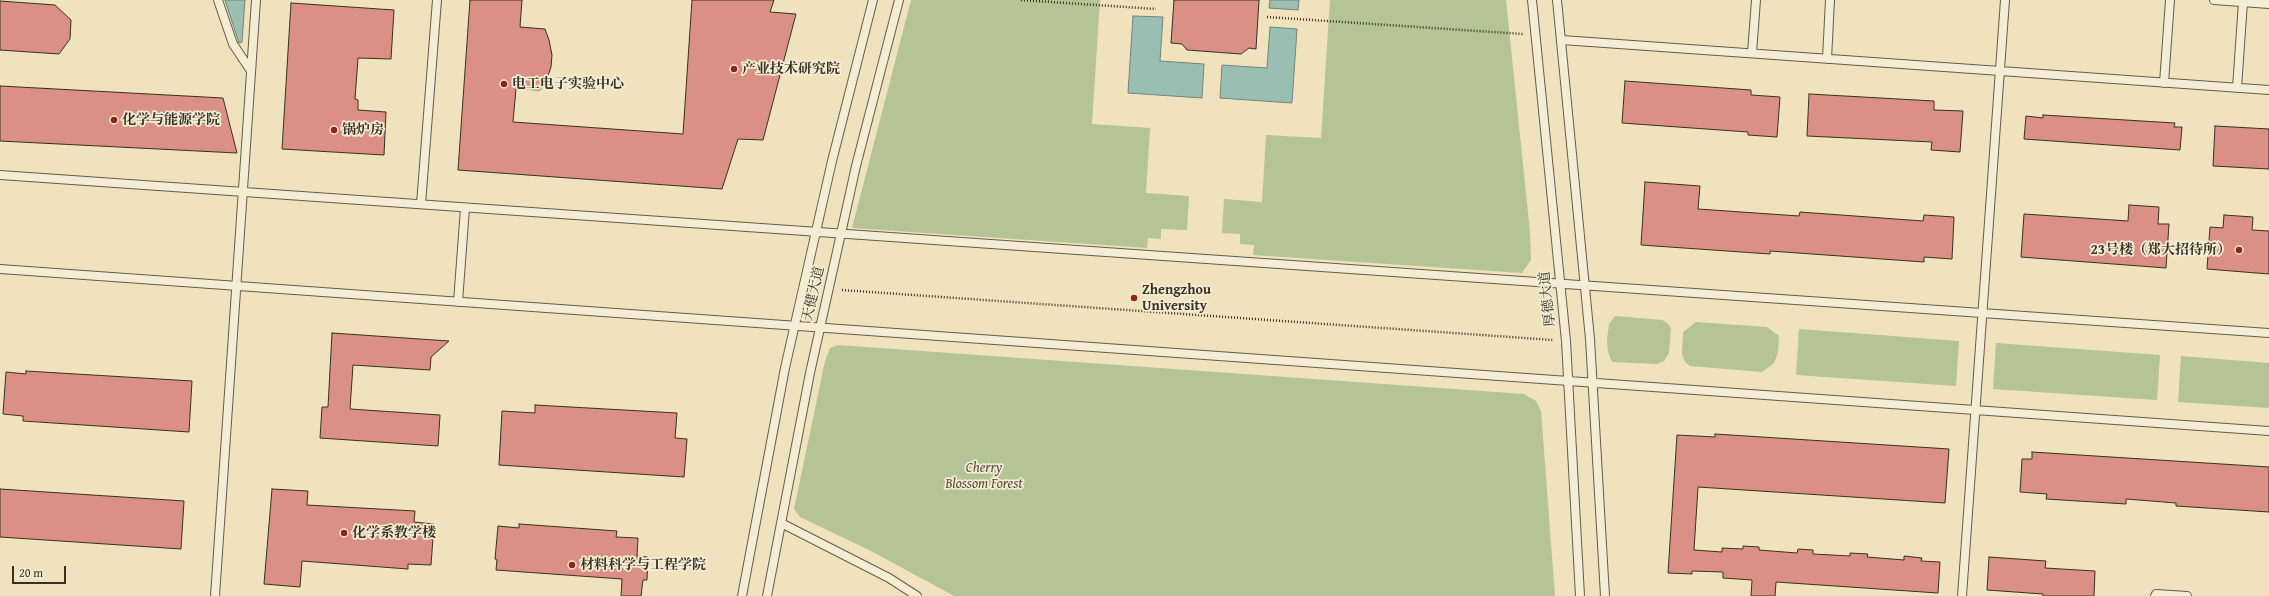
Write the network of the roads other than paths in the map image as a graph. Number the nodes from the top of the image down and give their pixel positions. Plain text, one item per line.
1 (218, 0) edge
2 (256, 0) edge
3 (437, 0) edge
4 (873, 0) edge
5 (899, 0) edge
6 (1532, 0) edge
7 (1557, 0) edge
8 (1756, 0) edge
9 (1830, 0) edge
10 (2005, 0) edge
11 (2170, 0) edge
12 (2214, 0) edge
13 (2243, 2) junction
14 (2269, 4) edge
15 (1562, 40) junction
16 (1752, 54) junction
17 (1826, 59) junction
18 (251, 71) junction
19 (2000, 71) junction
20 (2164, 83) junction
21 (2237, 88) junction
22 (2269, 90) edge
23 (0, 175) edge
24 (243, 192) junction
25 (421, 204) junction
26 (465, 208) junction
27 (816, 232) junction
28 (841, 234) junction
29 (0, 269) edge
30 (1560, 284) junction
31 (236, 286) junction
32 (1584, 286) junction
33 (458, 302) junction
34 (1982, 313) junction
35 (795, 326) junction
36 (820, 328) junction
37 (2269, 333) edge
38 (1568, 382) junction
39 (1592, 383) junction
40 (1975, 410) junction
41 (2269, 431) edge
42 (781, 523) junction
43 (215, 596) edge
44 (742, 596) edge
45 (767, 596) edge
46 (917, 596) edge
47 (1580, 596) edge
48 (1605, 596) edge
49 (1962, 596) edge
50 (2155, 596) edge
51 (2187, 596) edge

1 - 18 lane
2 - 18 lane
3 - 25 lane
4 - 27 lane, 天健大道
5 - 28 lane, 天健大道
6 - 30 lane, 厚德大道
7 - 15 lane
8 - 16 lane
9 - 17 lane
10 - 19 lane
11 - 20 lane
12 - 13 lane
13 - 14 lane
13 - 21 lane
15 - 16 lane
15 - 32 lane
16 - 17 lane
17 - 19 lane
18 - 24 lane
19 - 20 lane
19 - 34 lane
20 - 21 lane
21 - 22 lane
23 - 24 lane
24 - 25 lane
24 - 31 lane
25 - 26 lane
26 - 27 lane
26 - 33 lane
27 - 28 lane
27 - 35 lane, 天健大道
28 - 30 lane
28 - 36 lane, 天健大道
29 - 31 lane
30 - 32 lane
30 - 38 lane, 厚德大道
31 - 33 lane
31 - 43 lane
32 - 34 lane
32 - 39 lane
33 - 35 lane
34 - 37 lane
34 - 40 lane
35 - 36 lane
35 - 44 lane, 天健大道
36 - 38 lane
36 - 42 lane, 天健大道
38 - 39 lane
38 - 47 lane, 厚德大道
39 - 40 lane
39 - 48 lane
40 - 41 lane
40 - 49 lane
42 - 45 lane, 天健大道
42 - 46 lane
50 - 51 lane

